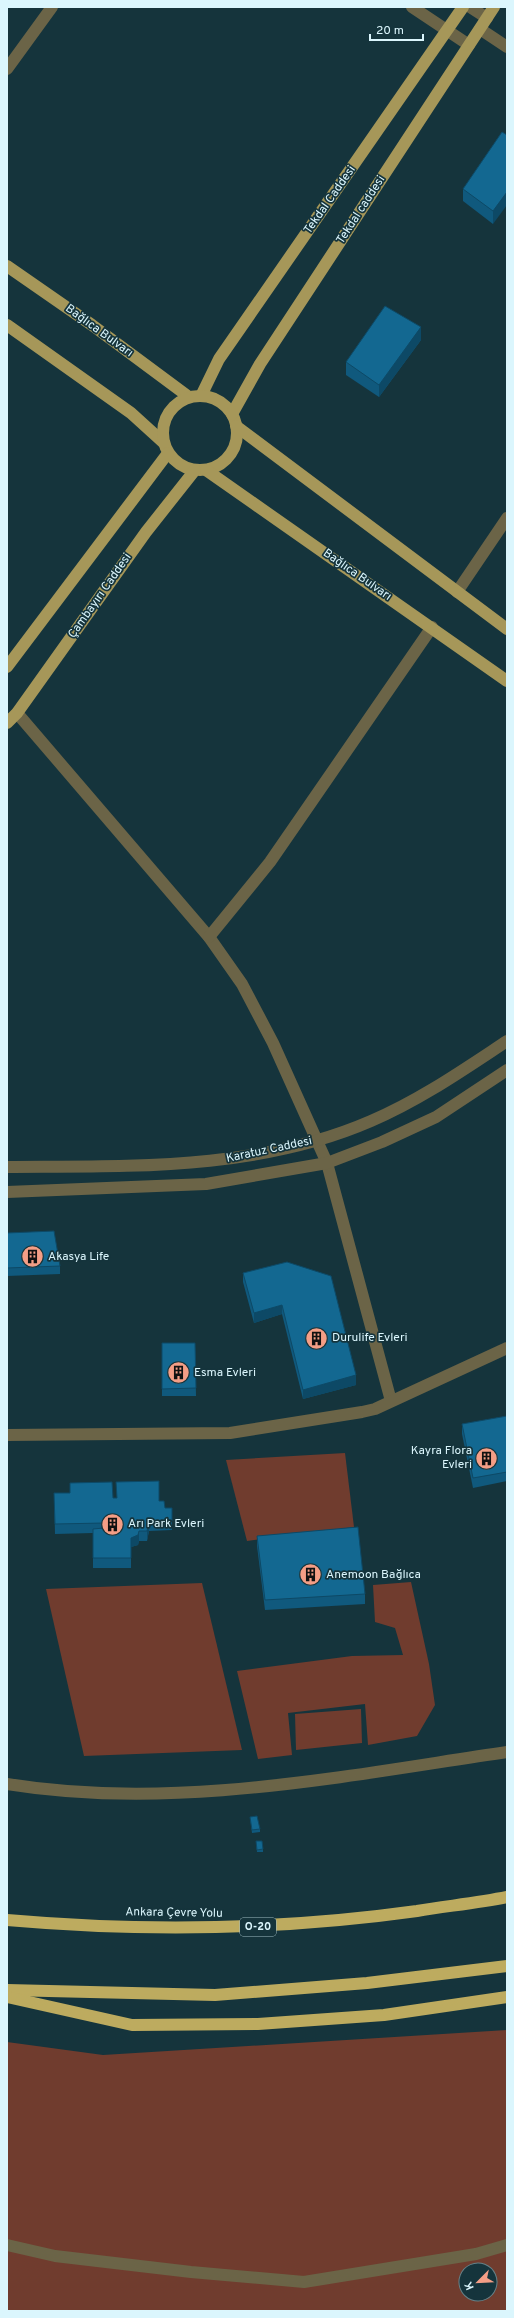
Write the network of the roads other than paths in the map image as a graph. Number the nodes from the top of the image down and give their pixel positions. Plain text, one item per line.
1 (52, 7) edge
2 (412, 7) edge
3 (463, 7) edge
4 (470, 7) edge
5 (494, 7) edge
6 (487, 18) junction
7 (480, 29) junction
8 (447, 32) junction
9 (469, 45) junction
10 (507, 47) edge
11 (7, 69) edge
12 (7, 266) edge
13 (7, 325) edge
14 (201, 396) junction
15 (189, 397) junction
16 (232, 414) junction
17 (236, 426) junction
18 (166, 448) junction
19 (201, 470) junction
20 (507, 518) edge
21 (456, 592) junction
22 (432, 627) junction
23 (507, 629) edge
24 (7, 668) edge
25 (507, 681) edge
26 (17, 713) junction
27 (7, 723) edge
28 (209, 937) junction
29 (507, 1041) edge
30 (507, 1070) edge
31 (317, 1140) junction
32 (327, 1163) junction
33 (7, 1167) edge
34 (7, 1192) edge
35 (507, 1348) edge
36 (391, 1401) junction
37 (7, 1435) edge
38 (507, 1752) edge
39 (7, 1784) edge
40 (507, 1895) edge
41 (7, 1920) edge
42 (507, 1966) edge
43 (7, 1990) edge
44 (7, 1997) edge
45 (507, 1998) edge
46 (7, 2245) edge
47 (507, 2245) edge

1 - 11 street
2 - 8 street
3 - 8 main road, Tekdal Caddesi
4 - 6 street
5 - 6 main road, Tekdal caddesi
6 - 7 main road, Tekdal caddesi
7 - 9 main road, Tekdal caddesi
7 - 10 street
8 - 9 street
8 - 14 main road, Tekdal Caddesi
9 - 16 main road, Tekdal caddesi
12 - 15 main road, Bağlıca Bulvarı
13 - 18 main road
14 - 15 main road
14 - 16 main road
15 - 18 main road
16 - 17 main road
17 - 19 main road
17 - 21 main road
18 - 19 main road
18 - 24 main road
19 - 22 main road, Bağlıca Bulvarı
19 - 26 main road, Çambayırı Caddesi
20 - 21 street
21 - 23 main road
22 - 25 main road, Bağlıca Bulvarı
22 - 28 street
26 - 27 main road, Çambayırı Caddesi
26 - 28 street
28 - 31 street
29 - 31 street, Karatuz Caddesi
30 - 32 street, Karatuz Caddesi
31 - 32 street
31 - 33 street, Karatuz Caddesi
32 - 34 street, Karatuz Caddesi
32 - 36 street
35 - 36 street
36 - 37 street
38 - 39 street
40 - 41 highway, Ankara Çevre Yolu / O-20
42 - 43 highway
44 - 45 highway
46 - 47 street

